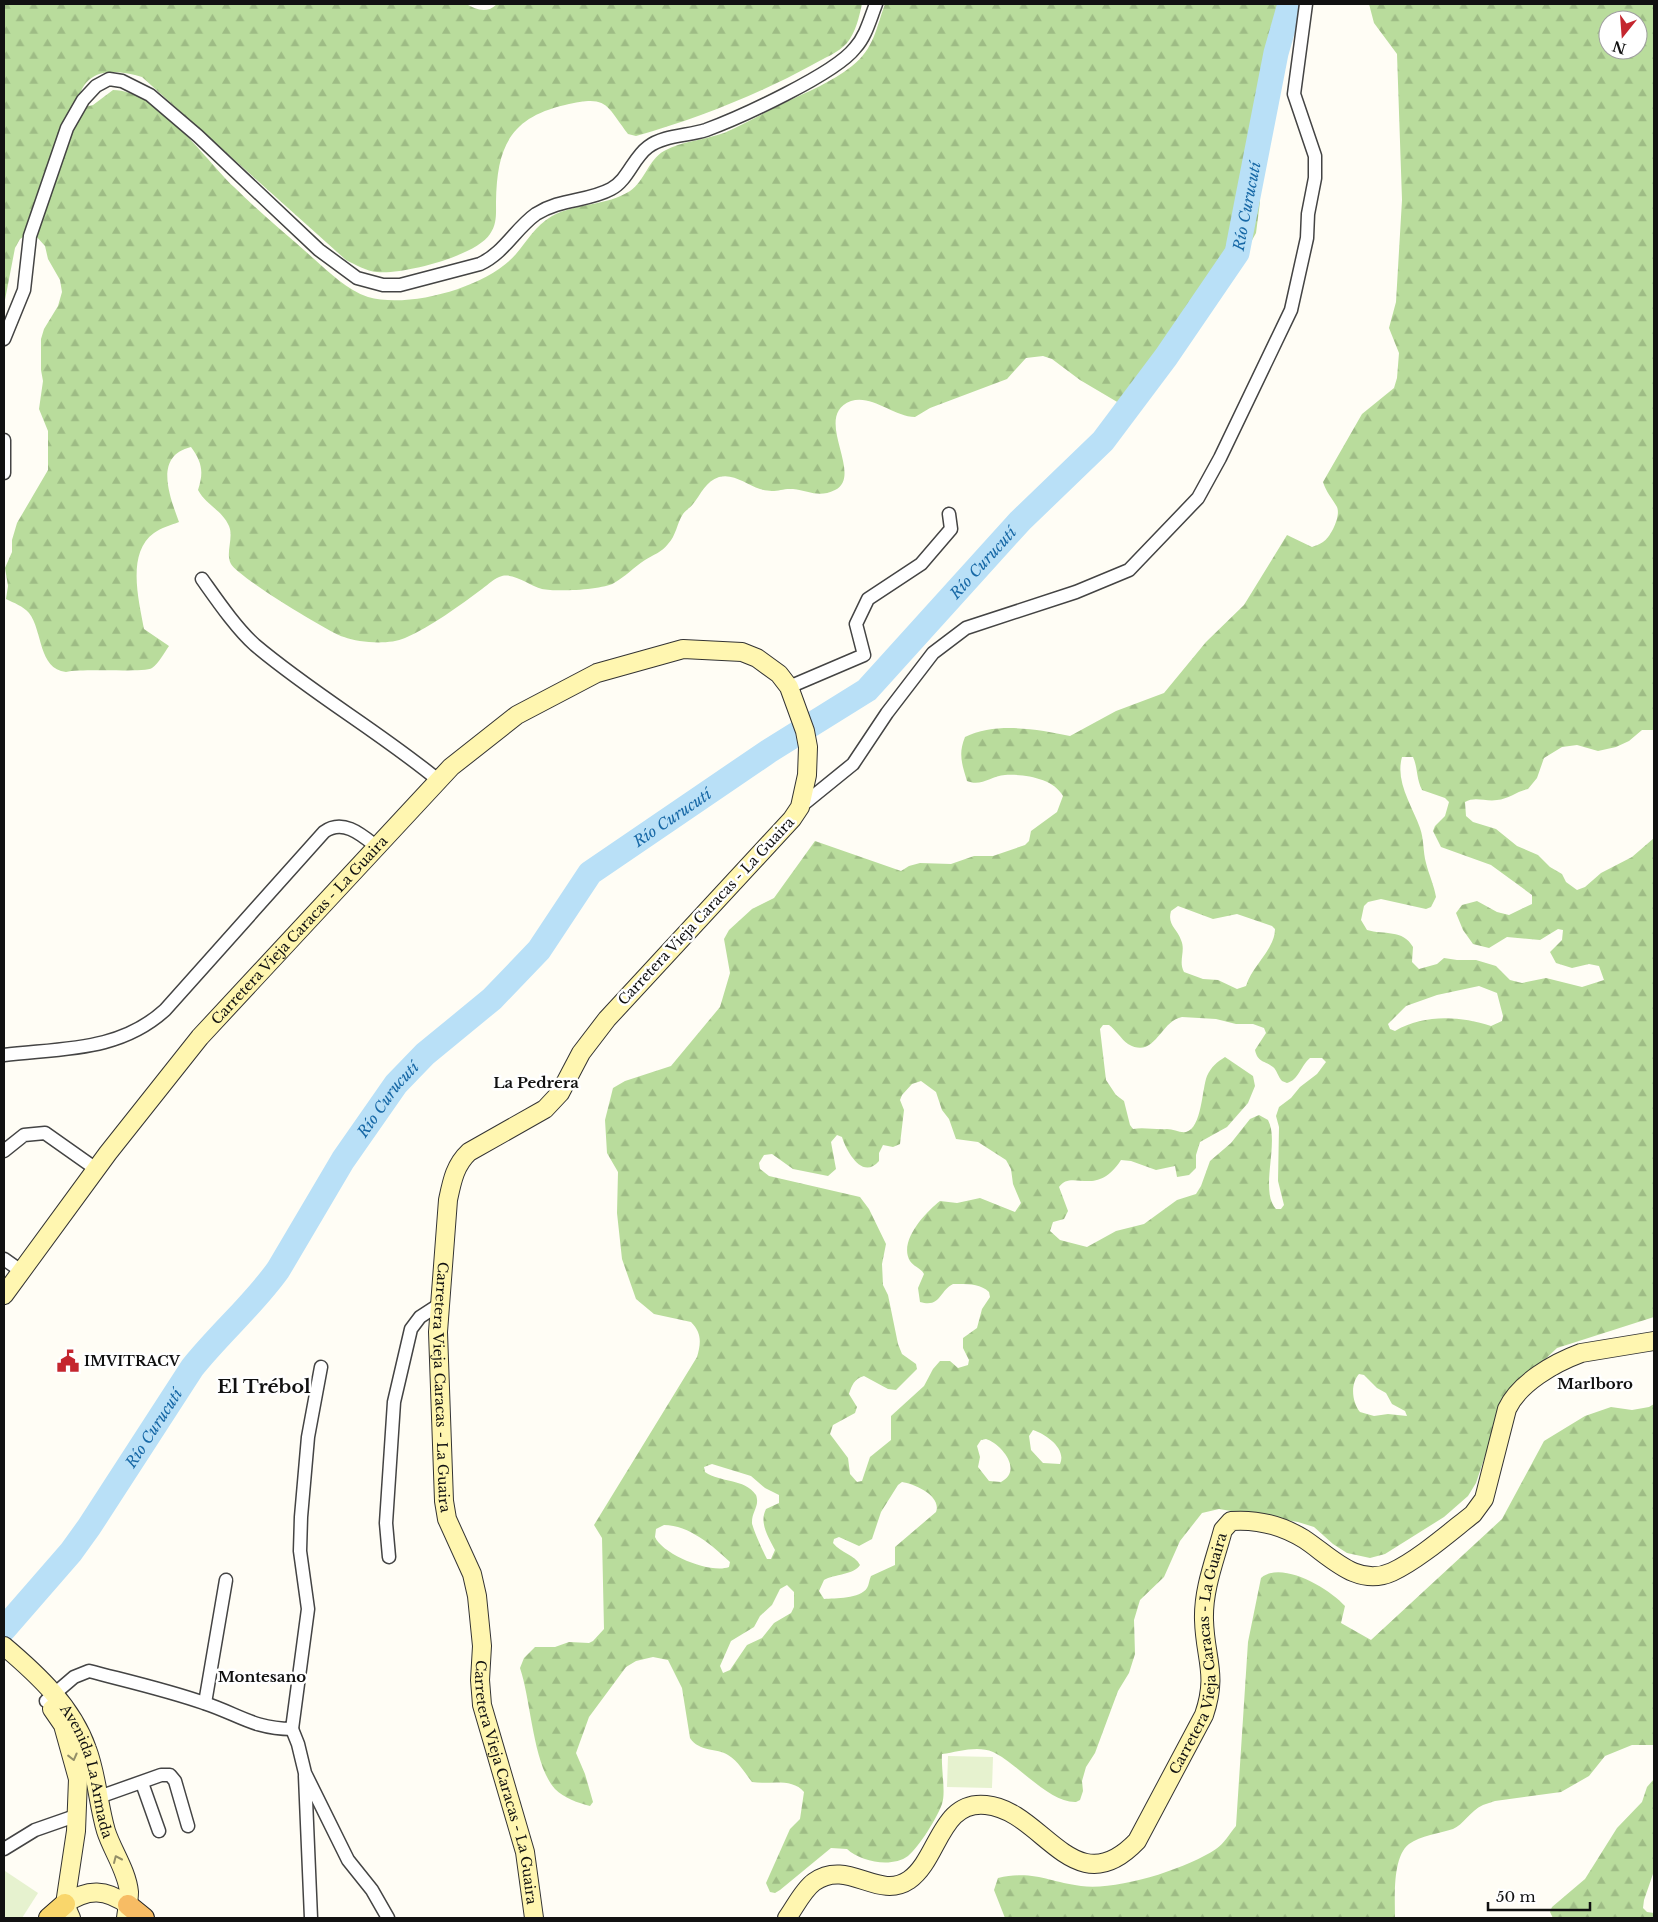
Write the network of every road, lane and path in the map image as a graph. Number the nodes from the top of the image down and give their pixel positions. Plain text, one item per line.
1 (876, 4) edge
2 (1306, 4) edge
3 (4, 340) edge
4 (4, 440) edge
5 (4, 473) edge
6 (949, 514) dead end
7 (202, 579) dead end
8 (789, 687) junction
9 (438, 780) junction
10 (800, 807) junction
11 (377, 847) junction
12 (4, 1055) edge
13 (4, 1151) edge
14 (96, 1169) junction
15 (4, 1259) edge
16 (21, 1271) junction
17 (4, 1295) edge
18 (440, 1304) junction
19 (1654, 1341) edge
20 (321, 1367) dead end
21 (389, 1557) dead end
22 (226, 1580) dead end
23 (4, 1646) edge
24 (4, 1660) edge
25 (24, 1669) junction
26 (50, 1697) junction
27 (205, 1703) junction
28 (292, 1729) junction
29 (305, 1773) junction
30 (142, 1783) junction
31 (99, 1797) junction
32 (78, 1815) junction
33 (188, 1826) dead end
34 (159, 1831) dead end
35 (4, 1848) edge
36 (68, 1911) edge
37 (127, 1912) edge
38 (49, 1918) edge
39 (144, 1918) edge
40 (311, 1918) edge
41 (388, 1918) edge
42 (534, 1918) edge
43 (787, 1918) edge

1 - 3 street
2 - 10 street
4 - 5 street
6 - 8 street
7 - 9 street
8 - 9 main road, Carretera Vieja Caracas - La Guaira
8 - 10 main road, Carretera Vieja Caracas - La Guaira
9 - 11 main road, Carretera Vieja Caracas - La Guaira
10 - 18 main road, Carretera Vieja Caracas - La Guaira
11 - 12 street
11 - 14 main road, Carretera Vieja Caracas - La Guaira
13 - 14 street
14 - 16 main road, Carretera Vieja Caracas - La Guaira
15 - 16 street
16 - 17 main road, Carretera Vieja Caracas - La Guaira
18 - 21 street
18 - 42 main road, Carretera Vieja Caracas - La Guaira
19 - 43 main road, Carretera Vieja Caracas - La Guaira
20 - 28 street
22 - 27 street
23 - 25 main road, Avenida La Armada
24 - 25 main road, Avenida La Armada
25 - 26 main road, Avenida La Armada
26 - 27 street
26 - 31 main road, Avenida La Armada
26 -> 32 main road, Avenida La Armada
27 - 28 street
28 - 29 street
29 - 40 street
29 - 41 street
30 - 31 street
30 - 33 street
30 - 34 street
37 -> 31 main road, Avenida La Armada
32 - 35 street
32 - 36 main road, Avenida La Armada
36 - 37 main road
36 - 38 main road
37 - 39 highway

